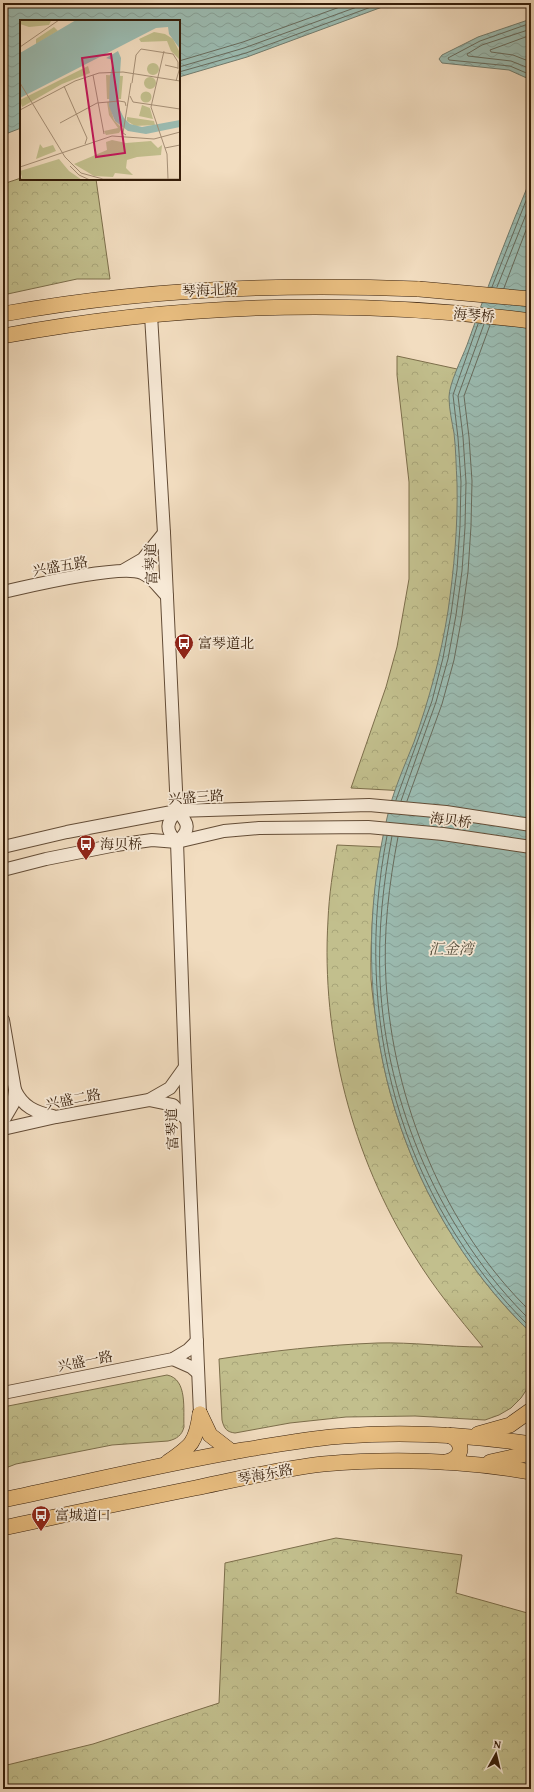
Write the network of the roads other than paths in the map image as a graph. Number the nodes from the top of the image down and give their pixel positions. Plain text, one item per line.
1 (419, 289) joint
2 (531, 299) edge
3 (418, 310) joint
4 (3, 314) edge
5 (151, 315) junction
6 (531, 321) edge
7 (3, 336) edge
8 (164, 533) junction
9 (123, 571) junction
10 (3, 592) edge
11 (167, 596) junction
12 (369, 805) joint
13 (177, 811) junction
14 (531, 825) edge
15 (177, 842) junction
16 (3, 847) edge
17 (531, 847) edge
18 (6, 871) edge
19 (3, 1020) edge
20 (185, 1067) junction
21 (15, 1090) junction
22 (149, 1100) junction
23 (56, 1117) junction
24 (187, 1120) junction
25 (3, 1121) edge
26 (3, 1129) edge
27 (197, 1341) junction
28 (173, 1359) junction
29 (198, 1373) junction
30 (3, 1393) edge
31 (531, 1410) edge
32 (200, 1414) junction
33 (448, 1435) junction
34 (466, 1436) junction
35 (531, 1444) edge
36 (232, 1452) junction
37 (531, 1453) edge
38 (446, 1462) junction
39 (479, 1465) junction
40 (162, 1466) junction
41 (531, 1472) edge
42 (3, 1500) edge
43 (3, 1528) edge

1 - 2 main road, 海琴桥, bridge
1 - 4 main road, 琴海北路
3 - 5 main road, 琴海北路
3 - 6 main road, 海琴桥
5 - 7 main road, 琴海北路
5 - 8 street, 富琴道
8 - 9 street
8 - 11 street, 富琴道
9 - 10 street, 兴盛五路
9 - 11 street
11 - 13 street, 富琴道
12 - 13 street, 兴盛三路
12 - 14 street, 海贝桥
13 - 15 street
13 - 15 street
13 - 16 street, 兴盛三路
15 - 17 street, 海贝桥
15 - 18 street
15 - 20 street, 富琴道
19 - 21 street
20 - 22 street, 兴盛二路
20 - 24 street, 富琴道
21 - 23 street
21 - 25 street
22 - 23 street, 兴盛二路
22 - 24 street, 兴盛二路
23 - 26 street, 兴盛二路
24 - 27 street, 富琴道
27 - 28 street, 兴盛一路
27 - 29 street, 富琴道
28 - 29 street
28 - 30 street, 兴盛一路
29 - 32 street, 富琴道
31 - 34 main road
32 - 36 main road
32 - 40 main road
33 - 34 main road, 琴海东路
33 - 36 main road, 琴海东路
33 - 38 main road
34 - 35 main road, 琴海东路
36 - 40 main road, 琴海东路
37 - 39 main road
38 - 39 main road, 琴海东路
38 - 43 main road, 琴海东路
39 - 41 main road, 琴海东路
40 - 42 main road, 琴海东路

